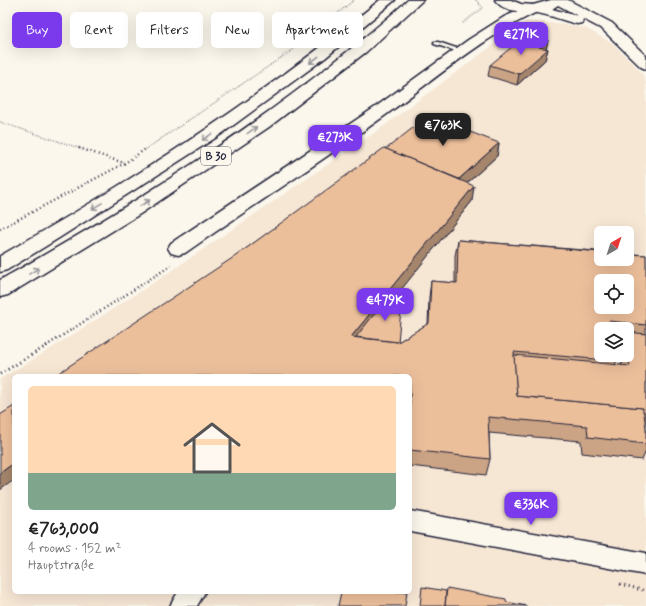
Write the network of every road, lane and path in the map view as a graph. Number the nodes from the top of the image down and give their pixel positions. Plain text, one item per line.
1 (354, 0) edge
2 (388, 0) edge
3 (416, 0) edge
4 (476, 0) edge
5 (502, 0) edge
6 (555, 0) edge
7 (558, 0) edge
8 (535, 9) junction
9 (463, 23) dead end
10 (618, 38) junction
11 (436, 43) dead end
12 (467, 47) junction
13 (646, 64) edge
14 (0, 122) edge
15 (125, 163) junction
16 (0, 230) edge
17 (178, 248) dead end
18 (0, 264) edge
19 (0, 290) edge
20 (412, 522) edge
21 (646, 564) edge
22 (191, 594) edge
23 (182, 606) edge

1 - 15 path
2 -> 18 main road, B 30
19 -> 3 main road, B 30
4 - 9 path
5 - 8 main road
5 - 12 main road
6 - 8 main road
7 - 10 main road
8 - 10 main road
8 - 12 main road
10 - 13 main road
11 - 12 lane
12 - 17 main road
14 - 15 path
15 - 16 path
20 - 21 street
22 - 23 street

